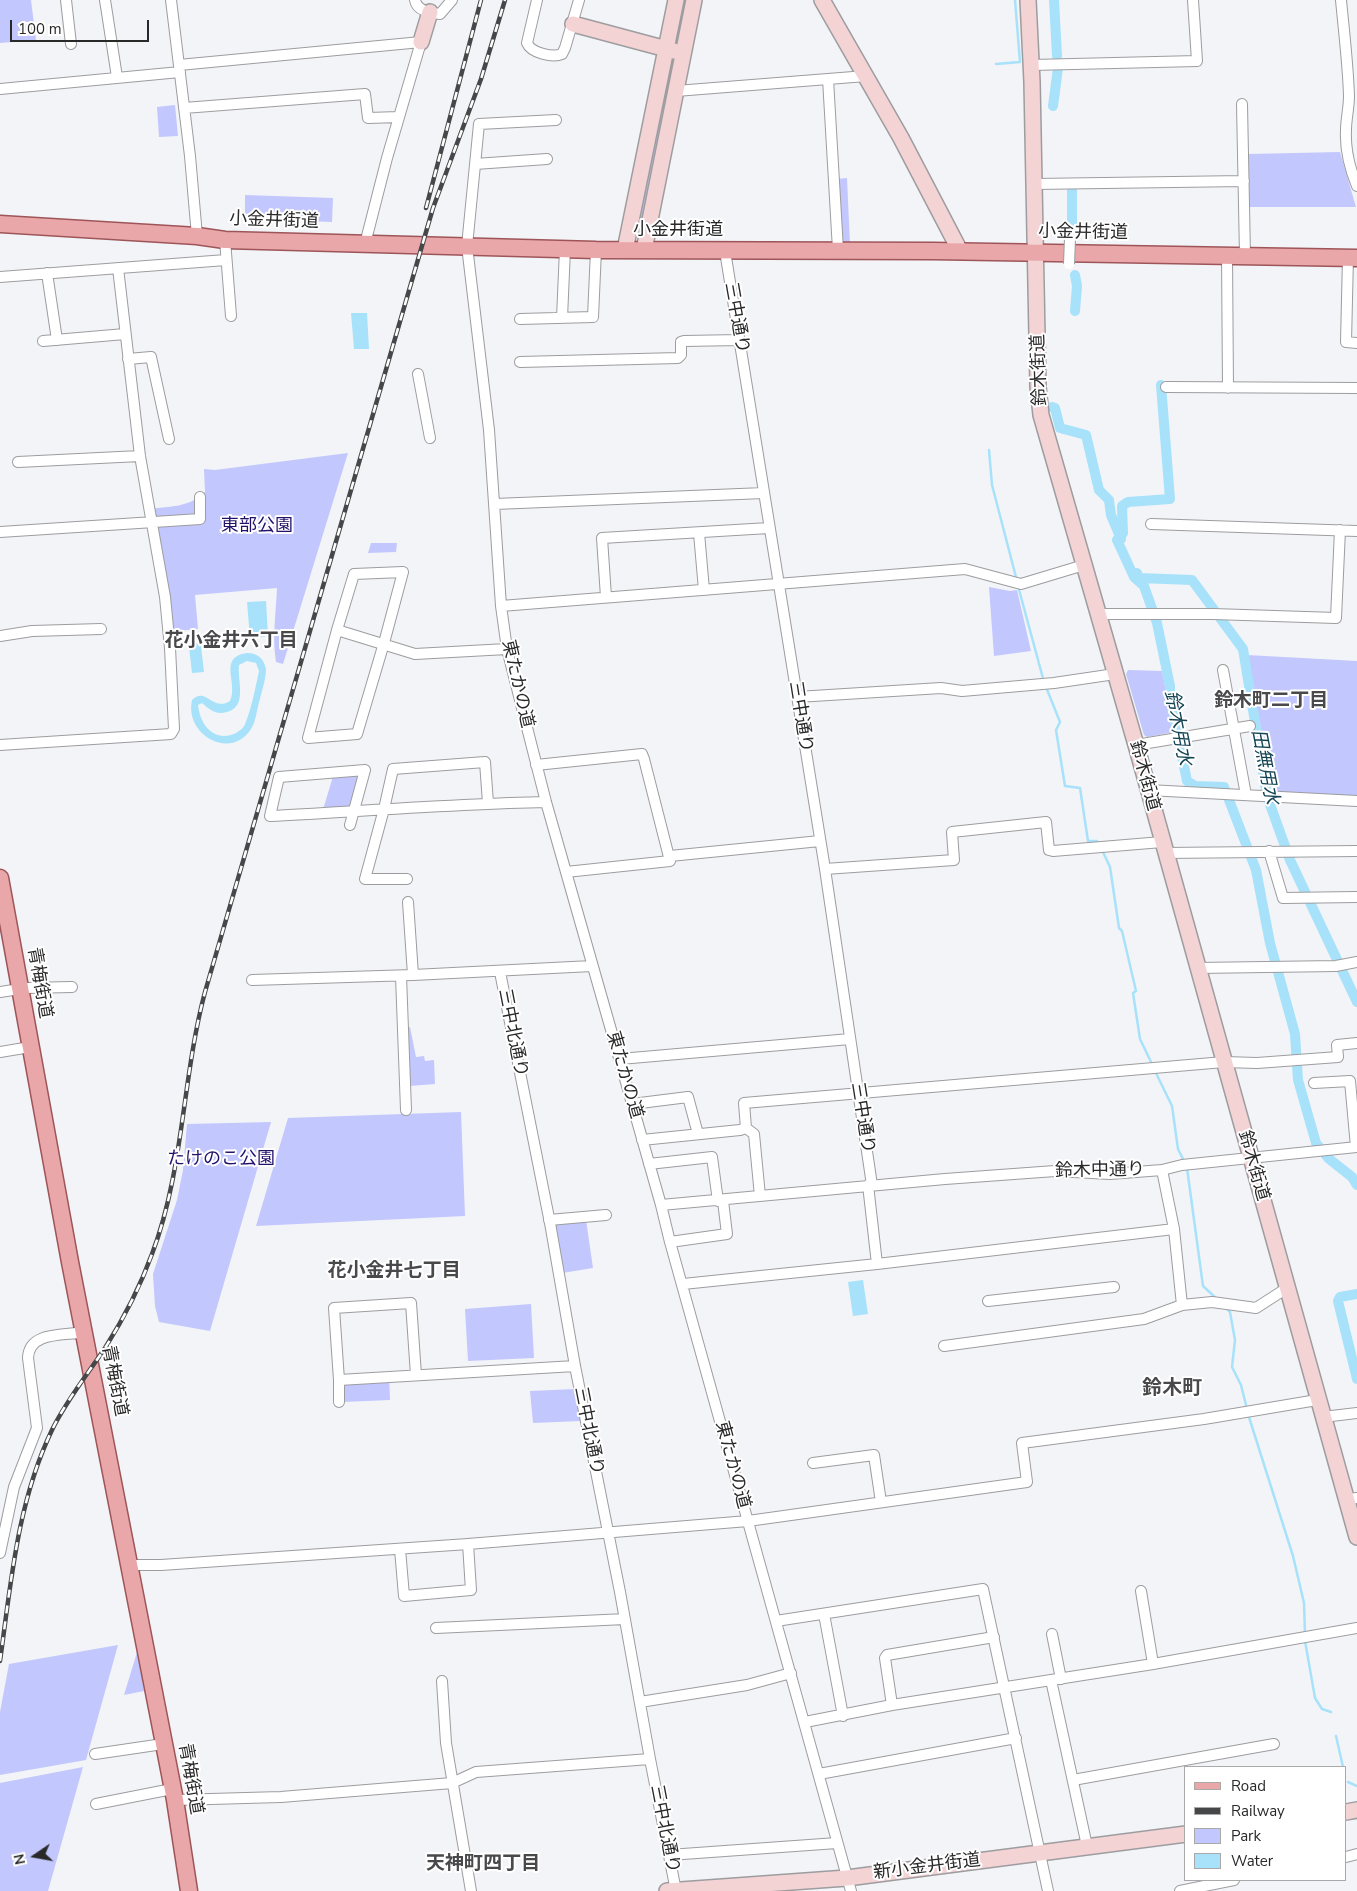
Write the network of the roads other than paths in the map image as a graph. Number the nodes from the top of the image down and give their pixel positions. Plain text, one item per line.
1 (66, 0) edge
2 (105, 0) edge
3 (171, 0) edge
4 (415, 0) edge
5 (452, 0) edge
6 (537, 0) edge
7 (579, 0) edge
8 (676, 0) edge
9 (694, 0) edge
10 (822, 0) edge
11 (1028, 0) edge
12 (1193, 0) edge
13 (1341, 0) edge
14 (430, 12) junction
15 (573, 24) junction
16 (421, 42) junction
17 (71, 44) dead end
18 (666, 50) junction
19 (683, 53) junction
20 (1032, 65) junction
21 (180, 69) junction
22 (866, 76) junction
23 (117, 77) junction
24 (828, 79) junction
25 (0, 89) edge
26 (676, 91) junction
27 (1242, 104) dead end
28 (184, 108) junction
29 (399, 117) junction
30 (556, 120) dead end
31 (547, 159) dead end
32 (475, 164) junction
33 (1244, 181) junction
34 (1034, 184) junction
35 (1357, 186) edge
36 (0, 224) edge
37 (198, 236) junction
38 (1070, 238) dead end
39 (225, 240) junction
40 (365, 244) junction
41 (467, 246) junction
42 (565, 249) junction
43 (596, 250) junction
44 (625, 250) junction
45 (644, 250) junction
46 (838, 250) junction
47 (725, 251) junction
48 (960, 251) junction
49 (1036, 252) junction
50 (1227, 255) junction
51 (1244, 256) junction
52 (1353, 258) edge
53 (226, 260) junction
54 (1069, 264) dead end
55 (118, 268) junction
56 (47, 273) junction
57 (0, 277) edge
58 (231, 316) dead end
59 (562, 318) junction
60 (520, 319) dead end
61 (125, 334) junction
62 (57, 340) junction
63 (740, 340) junction
64 (43, 341) dead end
65 (1357, 343) edge
66 (128, 359) junction
67 (520, 362) dead end
68 (418, 374) dead end
69 (1166, 387) dead end
70 (1228, 388) junction
71 (1357, 388) edge
72 (430, 438) dead end
73 (169, 439) dead end
74 (140, 456) junction
75 (18, 462) dead end
76 (764, 493) junction
77 (200, 497) dead end
78 (495, 504) junction
79 (153, 520) junction
80 (1151, 524) dead end
81 (769, 528) junction
82 (1340, 530) junction
83 (1357, 531) edge
84 (0, 532) edge
85 (699, 532) junction
86 (1084, 564) junction
87 (779, 584) junction
88 (704, 590) junction
89 (606, 597) junction
90 (501, 606) junction
91 (1098, 614) junction
92 (101, 629) dead end
93 (337, 630) junction
94 (0, 636) edge
95 (384, 644) junction
96 (507, 650) junction
97 (1223, 670) dead end
98 (1114, 674) junction
99 (797, 698) junction
100 (1250, 726) dead end
101 (1234, 729) junction
102 (0, 745) edge
103 (1136, 745) junction
104 (536, 765) junction
105 (1148, 790) junction
106 (1246, 795) junction
107 (1357, 801) edge
108 (546, 802) junction
109 (488, 803) junction
110 (384, 809) junction
111 (354, 812) junction
112 (350, 825) dead end
113 (820, 841) junction
114 (1163, 847) junction
115 (1269, 851) junction
116 (1357, 851) edge
117 (670, 856) junction
118 (825, 869) junction
119 (566, 872) junction
120 (0, 878) edge
121 (407, 879) dead end
122 (1357, 897) edge
123 (408, 902) dead end
124 (1357, 962) edge
125 (592, 966) junction
126 (1197, 968) junction
127 (500, 972) junction
128 (413, 975) junction
129 (401, 976) junction
130 (252, 980) dead end
131 (72, 987) dead end
132 (19, 989) junction
133 (0, 992) edge
134 (850, 1039) junction
135 (1357, 1044) edge
136 (30, 1047) junction
137 (0, 1052) edge
138 (620, 1059) junction
139 (1224, 1062) junction
140 (1354, 1081) edge
141 (1314, 1083) dead end
142 (859, 1094) junction
143 (632, 1104) junction
144 (406, 1110) dead end
145 (746, 1128) junction
146 (698, 1134) junction
147 (642, 1140) junction
148 (1357, 1147) edge
149 (1251, 1158) junction
150 (649, 1164) junction
151 (1162, 1170) junction
152 (870, 1185) junction
153 (760, 1196) junction
154 (720, 1201) junction
155 (661, 1205) junction
156 (606, 1215) dead end
157 (549, 1220) junction
158 (1174, 1229) junction
159 (670, 1242) junction
160 (877, 1264) junction
161 (683, 1284) junction
162 (1114, 1287) dead end
163 (1287, 1288) junction
164 (988, 1301) dead end
165 (1182, 1305) junction
166 (84, 1332) junction
167 (944, 1346) dead end
168 (575, 1366) junction
169 (416, 1375) junction
170 (339, 1380) junction
171 (1317, 1400) junction
172 (339, 1402) dead end
173 (1357, 1413) edge
174 (1323, 1417) junction
175 (813, 1463) dead end
176 (1352, 1499) edge
177 (881, 1502) junction
178 (748, 1521) junction
179 (608, 1534) junction
180 (1357, 1537) edge
181 (468, 1544) junction
182 (400, 1549) junction
183 (0, 1553) edge
184 (129, 1565) junction
185 (1141, 1591) dead end
186 (824, 1614) junction
187 (624, 1619) junction
188 (776, 1621) junction
189 (436, 1628) dead end
190 (1357, 1628) edge
191 (1052, 1634) dead end
192 (994, 1637) junction
193 (1153, 1664) junction
194 (791, 1673) junction
195 (1056, 1679) junction
196 (442, 1681) dead end
197 (1005, 1687) junction
198 (640, 1702) junction
199 (892, 1705) junction
200 (843, 1716) junction
201 (805, 1722) junction
202 (1016, 1738) junction
203 (163, 1744) junction
204 (1274, 1744) dead end
205 (95, 1754) dead end
206 (650, 1759) junction
207 (818, 1774) junction
208 (1073, 1780) junction
209 (452, 1783) junction
210 (173, 1794) junction
211 (96, 1804) dead end
212 (1184, 1834) edge
213 (838, 1843) junction
214 (1087, 1846) junction
215 (1040, 1853) junction
216 (669, 1855) junction
217 (1229, 1881) edge
218 (849, 1884) edge
219 (189, 1891) edge
220 (472, 1891) edge
221 (667, 1891) edge
222 (676, 1891) edge
223 (1048, 1891) edge
224 (1180, 1891) edge

1 - 17 street
2 - 23 street
3 - 21 street
4 - 14 street
5 - 14 street
6 - 15 street
7 - 15 street
8 - 18 main road
9 - 19 main road
10 - 22 main road
11 - 20 main road, 鈴木街道
12 - 20 street
13 - 35 street
14 - 16 main road
15 - 18 main road
16 - 21 street
16 - 29 street
18 - 19 main road
18 - 44 main road
19 - 26 main road
20 - 34 main road, 鈴木街道
21 - 23 street
21 - 28 street
22 - 24 street
22 - 48 main road
23 - 25 street
24 - 26 street
24 - 46 street
26 - 45 main road
27 - 33 street
28 - 29 street
28 - 37 street
29 - 40 street
30 - 32 street, 東たかの道
31 - 32 street
32 - 41 street, 東たかの道
33 - 34 street
33 - 51 street
34 - 49 main road, 鈴木街道
36 - 37 main road, 小金井街道
37 - 39 main road, 小金井街道
38 - 54 street, bridge
39 - 40 main road, 小金井街道
39 - 53 street
40 - 41 main road, 小金井街道
41 - 42 main road, 小金井街道
41 - 78 street, 東たかの道
42 - 43 main road, 小金井街道
42 - 59 street
43 - 44 main road, 小金井街道
43 - 59 street
44 - 45 main road, 小金井街道
45 - 47 main road, 小金井街道
46 - 47 main road, 小金井街道
46 - 48 main road, 小金井街道
47 - 63 street, 三中通り
48 - 49 main road, 小金井街道
49 - 50 main road, 小金井街道
49 - 86 main road, 鈴木街道
50 - 51 main road, 小金井街道
50 - 70 street
51 - 52 main road, 小金井街道
52 - 65 street
53 - 55 street
53 - 58 street
55 - 56 street
55 - 61 street
56 - 57 street
56 - 62 street
59 - 60 street
61 - 62 street
61 - 66 street
62 - 64 street
63 - 67 street
63 - 76 street, 三中通り
66 - 73 street
66 - 74 street
68 - 72 street
69 - 70 street
70 - 71 street
74 - 75 street
74 - 79 street
76 - 78 street
76 - 81 street, 三中通り
77 - 79 street
78 - 90 street, 東たかの道
79 - 84 street
79 - 102 street
80 - 82 street
81 - 85 street
81 - 87 street, 三中通り
82 - 83 street
82 - 91 street
85 - 88 street
85 - 89 street
86 - 87 street
86 - 91 main road, 鈴木街道
87 - 88 street
87 - 99 street, 三中通り
88 - 89 street
89 - 90 street
90 - 96 street, 東たかの道
91 - 98 main road, 鈴木街道
92 - 94 street
93 - 95 street
93 - 95 street
93 - 95 street
95 - 96 street
96 - 104 street, 東たかの道
97 - 101 street
98 - 99 street
98 - 103 main road, 鈴木街道
99 - 113 street, 三中通り
100 - 101 street
101 - 103 street
101 - 106 street
103 - 105 main road, 鈴木街道
104 - 108 street, 東たかの道
104 - 117 street
105 - 106 street
105 - 114 main road, 鈴木街道
106 - 107 street
108 - 109 street
108 - 119 street, 東たかの道
109 - 110 street
109 - 110 street
110 - 111 street
110 - 121 street
111 - 111 street
111 - 112 street
113 - 117 street
113 - 118 street, 三中通り
114 - 115 street
114 - 118 street
114 - 126 main road, 鈴木街道
115 - 116 street
115 - 122 street
117 - 119 street
118 - 134 street, 三中通り
119 - 125 street, 東たかの道
120 - 132 main road, 青梅街道
123 - 128 street
124 - 126 street
125 - 127 street
125 - 138 street, 東たかの道
126 - 139 main road, 鈴木街道
127 - 128 street
127 - 157 street, 三中北通り
128 - 129 street
129 - 130 street
129 - 144 street
131 - 132 street
132 - 133 street
132 - 136 main road, 青梅街道
134 - 138 street
134 - 142 street, 三中通り
135 - 139 street
136 - 137 street
136 - 166 main road, 青梅街道
138 - 143 street, 東たかの道
139 - 142 street
139 - 149 main road, 鈴木街道
140 - 141 street
140 - 148 street
142 - 145 street
142 - 152 street, 三中通り
143 - 146 street
143 - 147 street, 東たかの道
145 - 146 street
145 - 153 street
146 - 147 street
147 - 150 street, 東たかの道
148 - 149 street, 鈴木中通り
149 - 151 street, 鈴木中通り
149 - 163 main road, 鈴木街道
150 - 154 street
150 - 155 street, 東たかの道
151 - 152 street, 鈴木中通り
151 - 158 street
152 - 153 street, 鈴木中通り
152 - 160 street, 三中通り
153 - 154 street, 鈴木中通り
154 - 155 street, 鈴木中通り
154 - 159 street
155 - 159 street, 東たかの道
156 - 157 street
157 - 168 street, 三中北通り
158 - 160 street
158 - 165 street
159 - 161 street, 東たかの道
160 - 161 street
161 - 178 street, 東たかの道
162 - 164 street
163 - 165 street
163 - 171 main road, 鈴木街道
165 - 167 street
166 - 183 street
166 - 184 main road, 青梅街道
168 - 169 street
168 - 179 street, 三中北通り
169 - 170 street
169 - 170 street
170 - 172 street
171 - 174 main road, 鈴木街道
171 - 177 street
173 - 174 street
174 - 176 main road, 鈴木街道
175 - 177 street
176 - 180 main road, 鈴木街道
177 - 178 street
178 - 179 street
178 - 188 street, 東たかの道
179 - 181 street
179 - 187 street, 三中北通り
181 - 182 street
181 - 182 street
182 - 184 street
184 - 203 main road, 青梅街道
185 - 193 street
186 - 188 street
186 - 192 street
186 - 200 street
187 - 189 street
187 - 198 street, 三中北通り
188 - 194 street, 東たかの道
190 - 193 street
191 - 195 street
192 - 197 street
192 - 199 street
193 - 195 street
194 - 198 street
194 - 201 street, 東たかの道
195 - 197 street
195 - 208 street
196 - 209 street
197 - 199 street
197 - 202 street
198 - 206 street, 三中北通り
199 - 200 street
200 - 201 street
201 - 207 street, 東たかの道
202 - 207 street
202 - 215 street
203 - 205 street
203 - 210 main road, 青梅街道
204 - 208 street
206 - 209 street
206 - 216 street, 三中北通り
207 - 213 street, 東たかの道
208 - 214 street
209 - 210 street
209 - 220 street
210 - 211 street
210 - 219 main road, 青梅街道
212 - 214 main road, 新小金井街道
213 - 216 street
213 - 218 street, 東たかの道
214 - 215 main road, 新小金井街道
215 - 218 main road, 新小金井街道
215 - 223 street
216 - 222 street, 三中北通り
217 - 224 street
218 - 222 main road, 新小金井街道
221 - 222 main road, 新小金井街道

